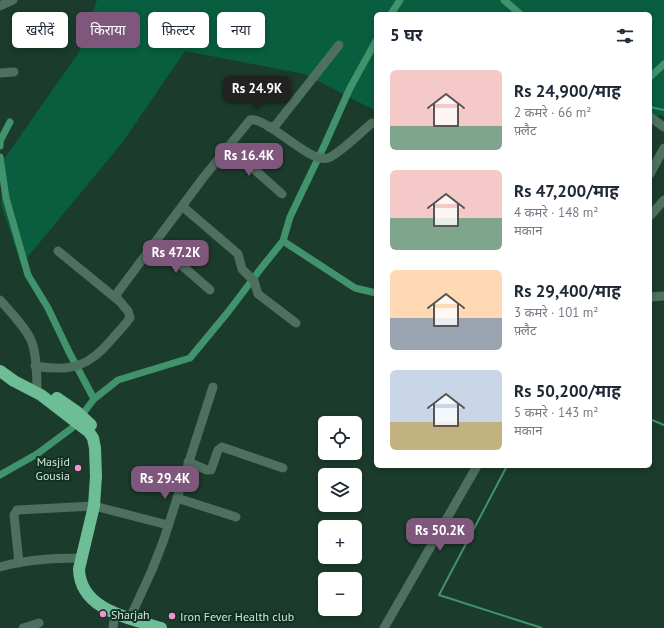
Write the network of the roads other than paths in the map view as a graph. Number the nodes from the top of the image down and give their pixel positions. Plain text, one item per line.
1 (13, 0) edge
2 (0, 6) edge
3 (339, 45) dead end
4 (14, 72) dead end
5 (0, 73) edge
6 (652, 118) edge
7 (372, 123) dead end
8 (269, 127) junction
9 (664, 127) edge
10 (228, 146) junction
11 (664, 148) edge
12 (652, 170) edge
13 (282, 194) dead end
14 (664, 200) edge
15 (182, 206) junction
16 (652, 214) edge
17 (155, 242) junction
18 (58, 251) dead end
19 (210, 290) dead end
20 (664, 296) edge
21 (652, 297) edge
22 (0, 300) edge
23 (118, 300) junction
24 (296, 323) dead end
25 (0, 362) edge
26 (35, 366) junction
27 (0, 371) edge
28 (213, 387) dead end
29 (40, 391) junction
30 (188, 462) junction
31 (283, 468) dead end
32 (476, 468) edge
33 (176, 498) junction
34 (94, 506) junction
35 (236, 517) dead end
36 (168, 525) junction
37 (81, 558) junction
38 (19, 563) junction
39 (0, 567) edge
40 (115, 612) junction
41 (130, 618) junction
42 (39, 623) dead end
43 (24, 628) edge
44 (113, 628) edge
45 (161, 628) edge
46 (384, 628) edge

1 - 2 street
3 - 8 street
4 - 5 street
6 - 9 street
7 - 8 street
8 - 10 street
10 - 13 street
10 - 15 street
11 - 12 street
14 - 16 street
15 - 17 street
15 - 24 street
17 - 19 street
17 - 23 street
18 - 23 street
20 - 21 street
22 - 26 street
23 - 26 street
25 - 29 highway
26 - 29 street
27 - 29 highway
28 - 30 street
29 - 34 highway
30 - 31 street
30 - 33 street
32 - 46 street
33 - 35 street
33 - 36 street
34 - 36 street
34 - 37 highway
34 - 38 street
36 - 41 street
37 - 38 street
37 - 40 highway
38 - 39 street
40 - 41 highway
40 - 44 street
41 - 45 highway
42 - 43 street

